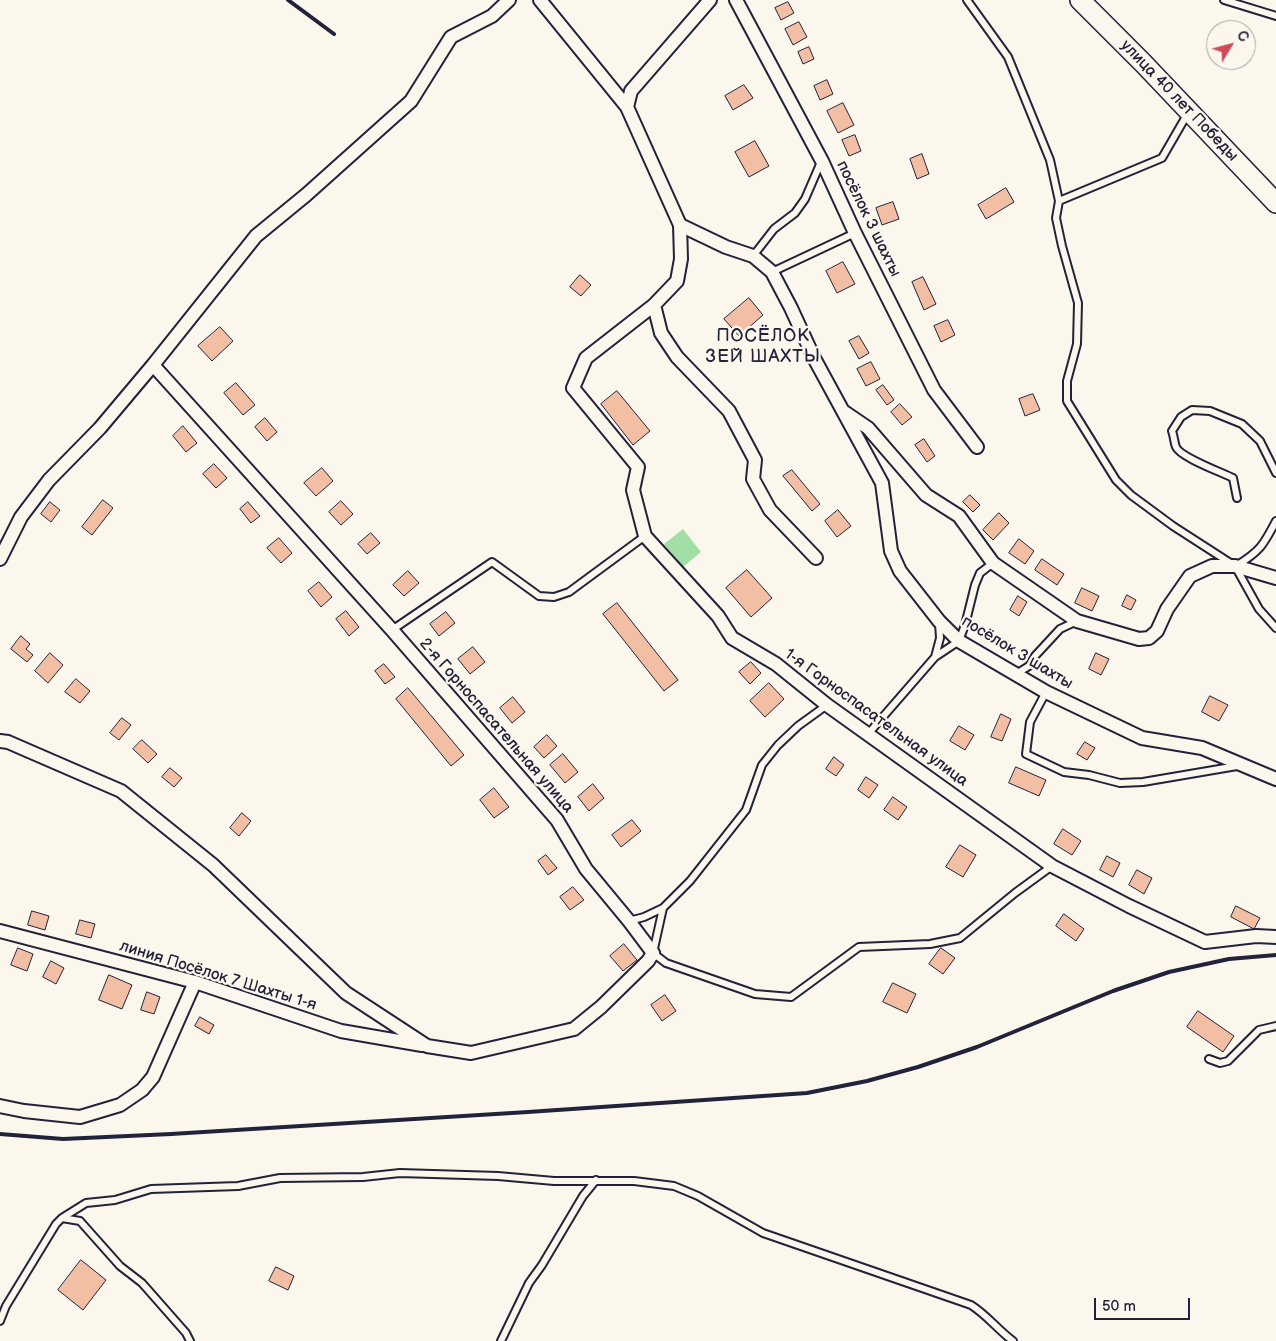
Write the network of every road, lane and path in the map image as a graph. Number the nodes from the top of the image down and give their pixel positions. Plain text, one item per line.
1 (509, 0) edge
2 (540, 0) edge
3 (710, 0) edge
4 (736, 0) edge
5 (967, 0) edge
6 (1080, 0) edge
7 (1224, 0) edge
8 (1276, 16) edge
9 (627, 107) junction
10 (1189, 112) junction
11 (822, 161) junction
12 (1059, 200) junction
13 (1276, 203) edge
14 (680, 225) junction
15 (855, 233) junction
16 (754, 256) junction
17 (772, 272) junction
18 (654, 305) junction
19 (154, 365) junction
20 (841, 410) junction
21 (976, 447) dead end
22 (1276, 473) edge
23 (1238, 498) dead end
24 (1276, 521) edge
25 (645, 536) junction
26 (816, 558) dead end
27 (0, 559) edge
28 (993, 563) junction
29 (1235, 566) junction
30 (1276, 578) edge
31 (939, 621) junction
32 (1077, 621) junction
33 (1276, 628) edge
34 (392, 630) junction
35 (958, 641) junction
36 (935, 656) junction
37 (1016, 674) junction
38 (1046, 692) junction
39 (827, 705) junction
40 (868, 734) junction
41 (0, 741) edge
42 (1242, 765) junction
43 (1276, 779) edge
44 (1052, 866) junction
45 (663, 908) junction
46 (629, 921) junction
47 (0, 931) edge
48 (1276, 937) edge
49 (653, 953) junction
50 (195, 982) junction
51 (1276, 1026) edge
52 (427, 1046) junction
53 (1209, 1059) dead end
54 (0, 1106) edge
55 (596, 1180) junction
56 (62, 1218) junction
57 (0, 1321) edge
58 (190, 1341) edge
59 (501, 1341) edge
60 (1013, 1341) edge

1 - 19 street
2 - 9 street
3 - 9 street
4 - 11 street, посёлок 3 шахты
5 - 12 lane
6 - 10 main road, улица 40 лет Победы
7 - 8 lane
9 - 14 street
10 - 12 lane
10 - 13 main road, улица 40 лет Победы
11 - 15 street, посёлок 3 шахты
11 - 16 lane
12 - 29 lane
14 - 16 street, посёлок 3 шахты
14 - 18 street
15 - 17 lane
15 - 21 street, посёлок 3 шахты
16 - 17 street, посёлок 3 шахты
17 - 20 street, посёлок 3 шахты
18 - 25 street, 1-я Горноспасательная улица
18 - 26 street
19 - 27 street
19 - 34 street, 2-я Горноспасательная улица
20 - 28 street, посёлок 3 шахты
20 - 31 street, посёлок 3 шахты
22 - 23 lane
24 - 29 lane
25 - 34 lane
25 - 39 street, 1-я Горноспасательная улица
28 - 32 street, посёлок 3 шахты
28 - 35 lane
29 - 30 street
29 - 32 street, посёлок 3 шахты
29 - 33 lane
31 - 35 street, посёлок 3 шахты
31 - 36 lane
32 - 37 lane
34 - 46 street, 2-я Горноспасательная улица
35 - 36 lane
35 - 37 street, посёлок 3 шахты
36 - 40 lane
37 - 38 street, посёлок 3 шахты
38 - 42 street, посёлок 3 шахты
38 - 42 lane
39 - 40 street, 1-я Горноспасательная улица
39 - 45 lane
40 - 44 street, 1-я Горноспасательная улица
41 - 52 street
42 - 43 street, посёлок 3 шахты
44 - 48 street, 1-я Горноспасательная улица
44 - 49 lane
45 - 46 lane
45 - 49 lane
46 - 49 street, 2-я Горноспасательная улица
47 - 50 street, линия Посёлок 7 Шахты 1-я
49 - 52 street
50 - 52 street, линия Посёлок 7 Шахты 1-я
50 - 54 street
51 - 53 lane
55 - 56 lane
55 - 59 lane
55 - 60 lane
56 - 57 lane
56 - 58 lane

